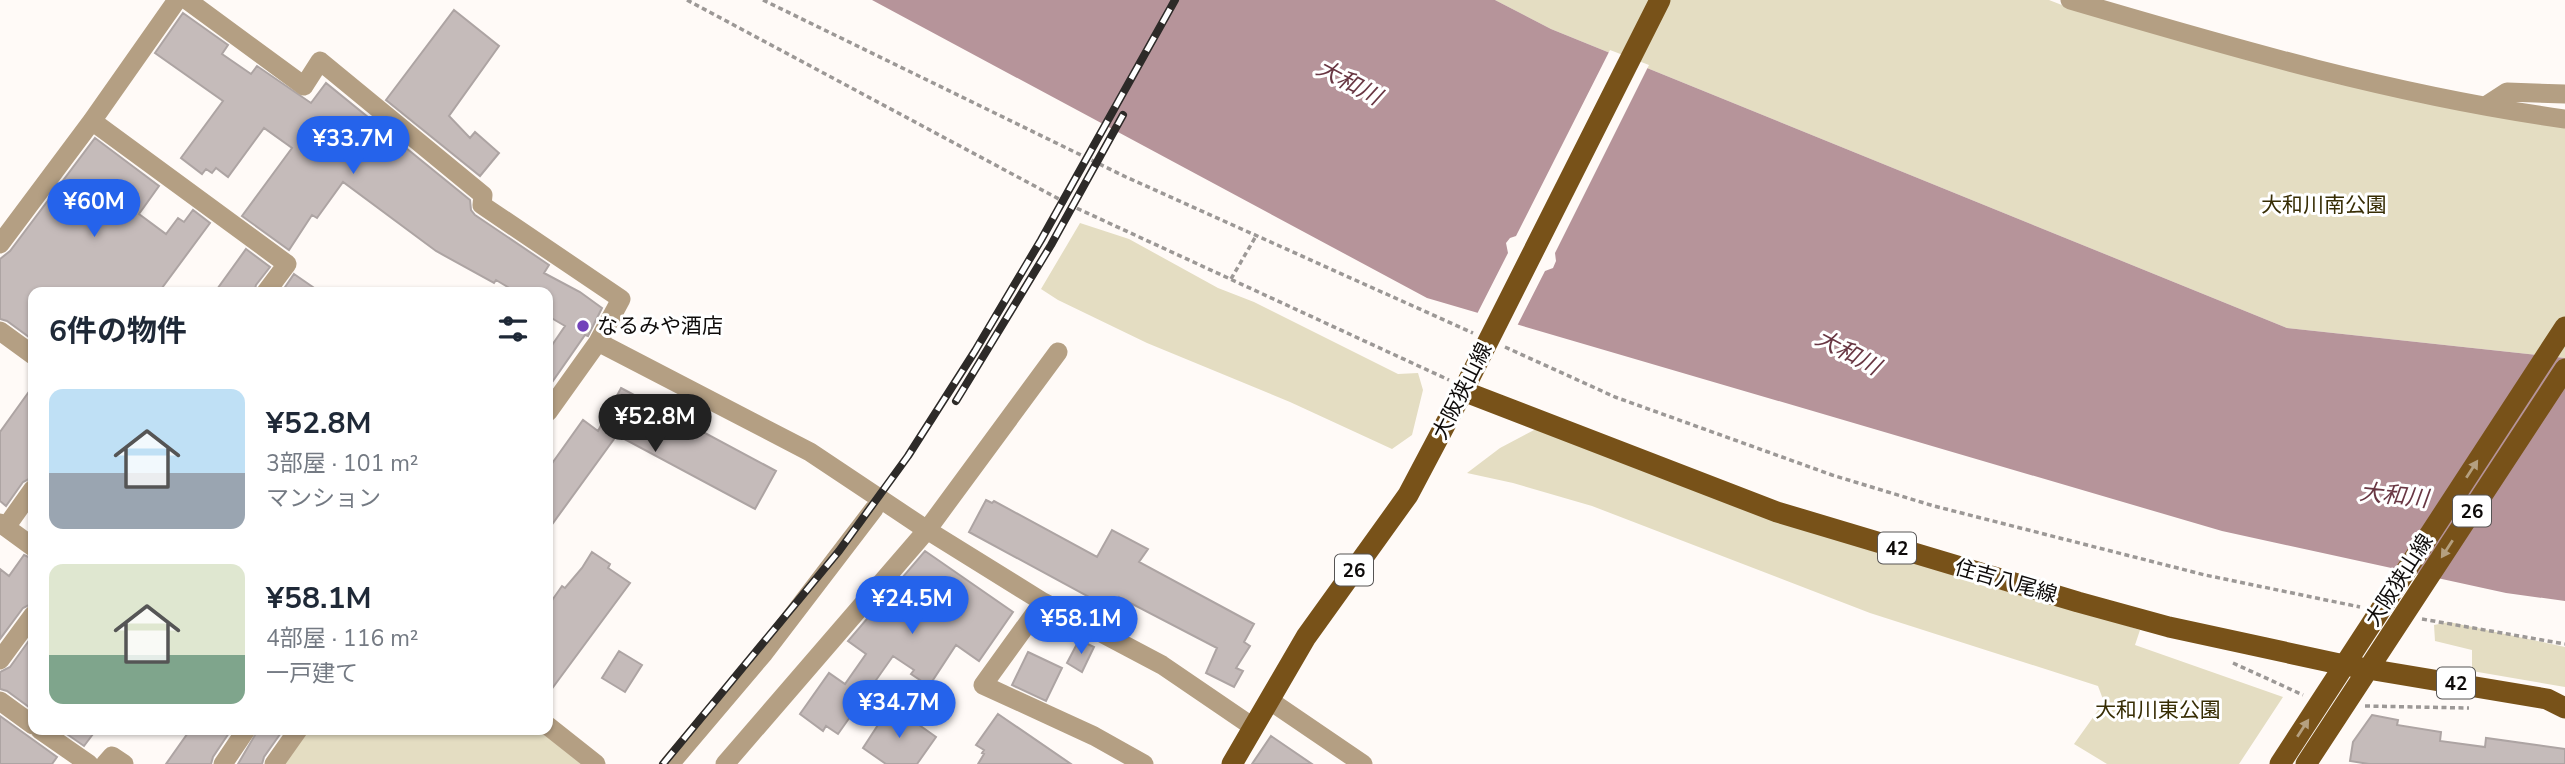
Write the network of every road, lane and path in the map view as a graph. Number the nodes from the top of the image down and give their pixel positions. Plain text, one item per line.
1 (177, 0) edge
2 (187, 0) edge
3 (687, 0) edge
4 (763, 0) edge
5 (1660, 0) edge
6 (2070, 0) edge
7 (2565, 94) edge
8 (2487, 105) junction
9 (2565, 119) edge
10 (92, 121) junction
11 (1256, 236) junction
12 (0, 244) edge
13 (1231, 279) junction
14 (270, 287) edge
15 (2565, 327) edge
16 (0, 331) edge
17 (1484, 337) dead end
18 (598, 342) junction
19 (1496, 343) dead end
20 (28, 351) edge
21 (1058, 352) dead end
22 (2565, 369) edge
23 (1467, 383) junction
24 (553, 405) edge
25 (28, 494) edge
26 (874, 509) dead end
27 (1, 524) edge
28 (927, 530) junction
29 (28, 543) edge
30 (1042, 602) junction
31 (2368, 609) dead end
32 (2421, 619) dead end
33 (28, 622) edge
34 (2565, 644) edge
35 (2349, 657) junction
36 (0, 660) edge
37 (2375, 660) junction
38 (1269, 700) junction
39 (0, 701) edge
40 (2559, 703) edge
41 (28, 721) edge
42 (1253, 727) junction
43 (553, 730) edge
44 (47, 735) edge
45 (243, 735) edge
46 (294, 735) edge
47 (89, 764) edge
48 (105, 764) edge
49 (124, 764) edge
50 (223, 764) edge
51 (274, 764) edge
52 (596, 764) edge
53 (670, 764) edge
54 (725, 764) edge
55 (1144, 764) edge
56 (1232, 764) edge
57 (1363, 764) edge
58 (2280, 764) edge
59 (2306, 764) edge

1 - 10 street
2 - 18 street
3 - 13 path
4 - 11 path
5 - 23 main road, 大阪狭山線 / 26
6 - 8 street
7 - 8 street
8 - 9 street
10 - 12 street
10 - 14 street
11 - 13 path
11 - 17 path
13 - 23 path
35 -> 15 main road, 大阪狭山線 / 26
16 - 20 street
18 - 24 street
18 - 28 street
19 - 31 path
21 - 28 street
22 -> 37 main road, 大阪狭山線 / 26
23 - 35 main road, 住吉八尾線 / 42
23 - 38 main road, 大阪狭山線 / 26
25 - 27 street
26 - 53 street
27 - 29 street
28 - 30 street
28 - 54 street
30 - 42 street
30 - 55 street
32 - 34 path
33 - 36 street
35 - 37 main road, 住吉八尾線 / 42
58 -> 35 main road, 大阪狭山線 / 26
37 - 40 main road, 住吉八尾線 / 42
37 - 59 main road, 大阪狭山線 / 26
38 - 42 main road, 大阪狭山線 / 26
38 - 57 street
39 - 41 street
42 - 56 main road, 大阪狭山線 / 26
43 - 52 street
44 - 47 street
45 - 50 street
46 - 51 street
48 - 49 street

